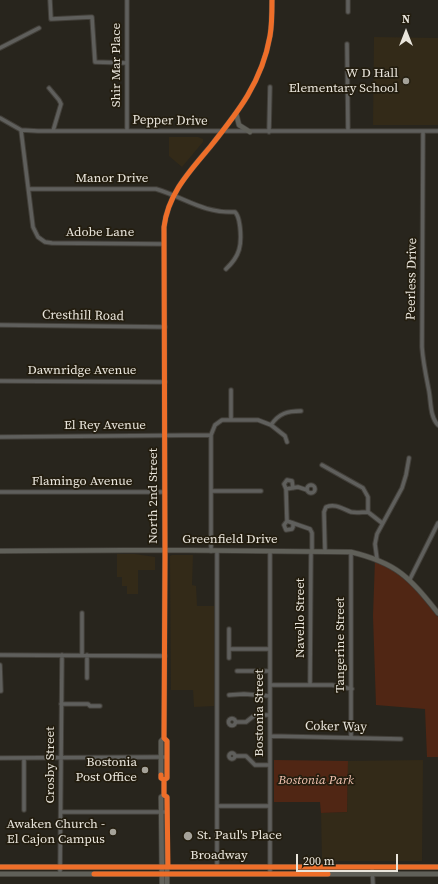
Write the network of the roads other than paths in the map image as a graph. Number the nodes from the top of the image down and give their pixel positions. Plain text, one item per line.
1 (50, 0) edge
2 (127, 0) edge
3 (272, 0) edge
4 (348, 0) edge
5 (348, 12) dead end
6 (39, 28) dead end
7 (347, 44) dead end
8 (0, 48) edge
9 (127, 62) junction
10 (270, 87) dead end
11 (49, 88) dead end
12 (236, 113) junction
13 (0, 118) edge
14 (21, 130) junction
15 (52, 131) junction
16 (127, 131) junction
17 (348, 131) junction
18 (423, 131) junction
19 (438, 131) edge
20 (222, 132) junction
21 (250, 132) junction
22 (269, 132) junction
23 (29, 189) junction
24 (173, 195) junction
25 (163, 244) junction
26 (226, 269) dead end
27 (0, 325) edge
28 (165, 327) junction
29 (0, 381) edge
30 (165, 382) junction
31 (231, 390) dead end
32 (301, 411) dead end
33 (231, 420) junction
34 (271, 424) junction
35 (438, 425) edge
36 (211, 435) junction
37 (0, 436) edge
38 (165, 436) junction
39 (287, 442) dead end
40 (409, 458) dead end
41 (322, 465) dead end
42 (294, 488) junction
43 (286, 489) junction
44 (308, 490) dead end
45 (211, 491) junction
46 (261, 491) dead end
47 (0, 492) edge
48 (165, 492) junction
49 (368, 512) junction
50 (287, 521) junction
51 (382, 522) junction
52 (293, 523) junction
53 (438, 523) edge
54 (165, 550) junction
55 (0, 551) edge
56 (211, 551) junction
57 (217, 551) junction
58 (270, 552) junction
59 (312, 552) junction
60 (324, 552) junction
61 (351, 552) junction
62 (377, 559) junction
63 (410, 579) junction
64 (82, 613) dead end
65 (438, 613) edge
66 (229, 629) dead end
67 (229, 649) junction
68 (269, 649) junction
69 (0, 655) edge
70 (62, 655) junction
71 (82, 655) junction
72 (87, 655) junction
73 (165, 656) junction
74 (229, 658) dead end
75 (0, 664) edge
76 (237, 671) dead end
77 (270, 671) junction
78 (87, 678) dead end
79 (270, 685) junction
80 (310, 685) junction
81 (352, 689) junction
82 (1, 690) dead end
83 (229, 695) dead end
84 (270, 696) junction
85 (61, 704) junction
86 (100, 706) dead end
87 (270, 715) junction
88 (236, 722) dead end
89 (270, 736) junction
90 (351, 738) junction
91 (401, 739) dead end
92 (235, 756) dead end
93 (164, 757) junction
94 (0, 758) edge
95 (24, 758) junction
96 (61, 758) junction
97 (270, 765) junction
98 (164, 780) junction
99 (164, 795) junction
100 (217, 806) junction
101 (270, 806) junction
102 (24, 810) dead end
103 (61, 812) junction
104 (161, 812) junction
105 (167, 812) junction
106 (167, 834) junction
107 (0, 867) edge
108 (60, 867) junction
109 (161, 867) junction
110 (168, 867) junction
111 (270, 867) junction
112 (372, 867) junction
113 (438, 867) edge
114 (217, 868) junction
115 (0, 874) edge
116 (60, 874) junction
117 (162, 874) junction
118 (168, 874) junction
119 (270, 874) junction
120 (373, 874) junction
121 (438, 874) edge
122 (162, 884) edge
123 (167, 884) edge
124 (373, 884) edge

1 - 9 street
2 - 9 street, Shir Mar Place
3 - 12 main road, North 2nd Street
4 - 5 street
6 - 8 street
7 - 17 street
9 - 16 street, Shir Mar Place
10 - 22 street
11 - 15 street
12 - 20 main road, North 2nd Street
12 - 21 main road
13 - 14 street, Pepper Drive
14 - 15 street, Pepper Drive
14 - 23 street
15 - 16 street, Pepper Drive
16 - 20 street, Pepper Drive
17 - 18 street, Pepper Drive
17 - 22 street, Pepper Drive
18 - 19 street, Pepper Drive
18 - 35 street, Peerless Drive
20 - 21 street, Pepper Drive
20 - 24 main road, North 2nd Street
21 - 22 street, Pepper Drive
23 - 24 street, Manor Drive
23 - 25 street, Adobe Lane
24 - 25 main road, North 2nd Street
24 - 26 street, Manor Drive
25 - 28 main road, North 2nd Street
27 - 28 street, Cresthill Road
28 - 30 main road, North 2nd Street
29 - 30 street, Dawnridge Avenue
30 - 38 main road, North 2nd Street
31 - 33 street
32 - 34 street
33 - 34 street
33 - 36 street
34 - 39 street
36 - 38 street, El Rey Avenue
36 - 45 street
37 - 38 street, El Rey Avenue
38 - 48 main road, North 2nd Street
40 - 51 street
41 - 49 street
42 - 43 street
42 - 43 street
42 - 44 street
43 - 50 street
45 - 46 street
45 - 56 street
47 - 48 street, Flamingo Avenue
48 - 54 main road, North 2nd Street
49 - 51 street
49 - 60 street
50 - 52 street
50 - 52 street
51 - 62 street
52 - 59 street, Navello Street
53 - 63 street
54 - 55 main road, Greenfield Drive
54 - 56 main road, Greenfield Drive
54 - 73 main road, North 2nd Street
56 - 57 main road, Greenfield Drive
57 - 58 main road, Greenfield Drive
57 - 100 street
58 - 59 main road, Greenfield Drive
58 - 68 street, Bostonia Street
59 - 60 main road, Greenfield Drive
59 - 80 street, Navello Street
60 - 61 main road, Greenfield Drive
61 - 62 main road, Greenfield Drive
61 - 81 street, Tangerine Street
62 - 63 main road, Greenfield Drive
63 - 65 main road, Greenfield Drive
64 - 71 street
66 - 67 street
67 - 68 street
67 - 74 street
68 - 77 street, Bostonia Street
69 - 70 street
70 - 71 street
70 - 85 street, Crosby Street
71 - 72 street
72 - 73 street
72 - 78 street
73 - 93 main road, North 2nd Street
75 - 82 street
76 - 77 street
77 - 79 street, Bostonia Street
79 - 80 street
79 - 84 street, Bostonia Street
80 - 81 street
81 - 90 street, Tangerine Street
83 - 84 street
84 - 87 street, Bostonia Street
85 - 86 street
85 - 96 street, Crosby Street
87 - 88 street
87 - 89 street, Bostonia Street
89 - 90 street, Coker Way
89 - 97 street, Bostonia Street
90 - 91 street, Coker Way
92 - 97 street
93 - 96 street
93 - 98 main road, North 2nd Street
93 - 98 main road, North 2nd Street
94 - 95 street
95 - 96 street
95 - 102 street
96 - 103 street, Crosby Street
97 - 101 street, Bostonia Street
98 - 99 main road, North 2nd Street
99 - 104 main road, North 2nd Street
99 - 105 main road, North 2nd Street
100 - 101 street
100 - 114 street
101 - 111 street, Bostonia Street
103 - 104 street
103 - 108 street, Crosby Street
104 - 105 street
104 - 106 main road
104 - 109 main road, North 2nd Street
105 - 106 main road, North 2nd Street
106 - 110 main road, North 2nd Street
107 - 108 main road, Broadway
108 - 109 main road, Broadway
108 - 116 street, Crosby Street
109 - 110 main road, Broadway
109 - 117 main road, North 2nd Street
110 - 114 main road, Broadway
110 - 118 main road, North 2nd Street
111 - 112 main road, Broadway
111 - 114 main road, Broadway
111 - 119 street, Bostonia Street
112 - 113 main road, Broadway
112 - 120 street
115 - 116 main road, Broadway
116 - 117 main road, Broadway
117 - 118 main road, Broadway
117 - 122 main road, North 2nd Street
118 - 119 main road, Broadway
118 - 123 main road, North 2nd Street
119 - 120 main road, Broadway
120 - 121 main road, Broadway
120 - 124 street

